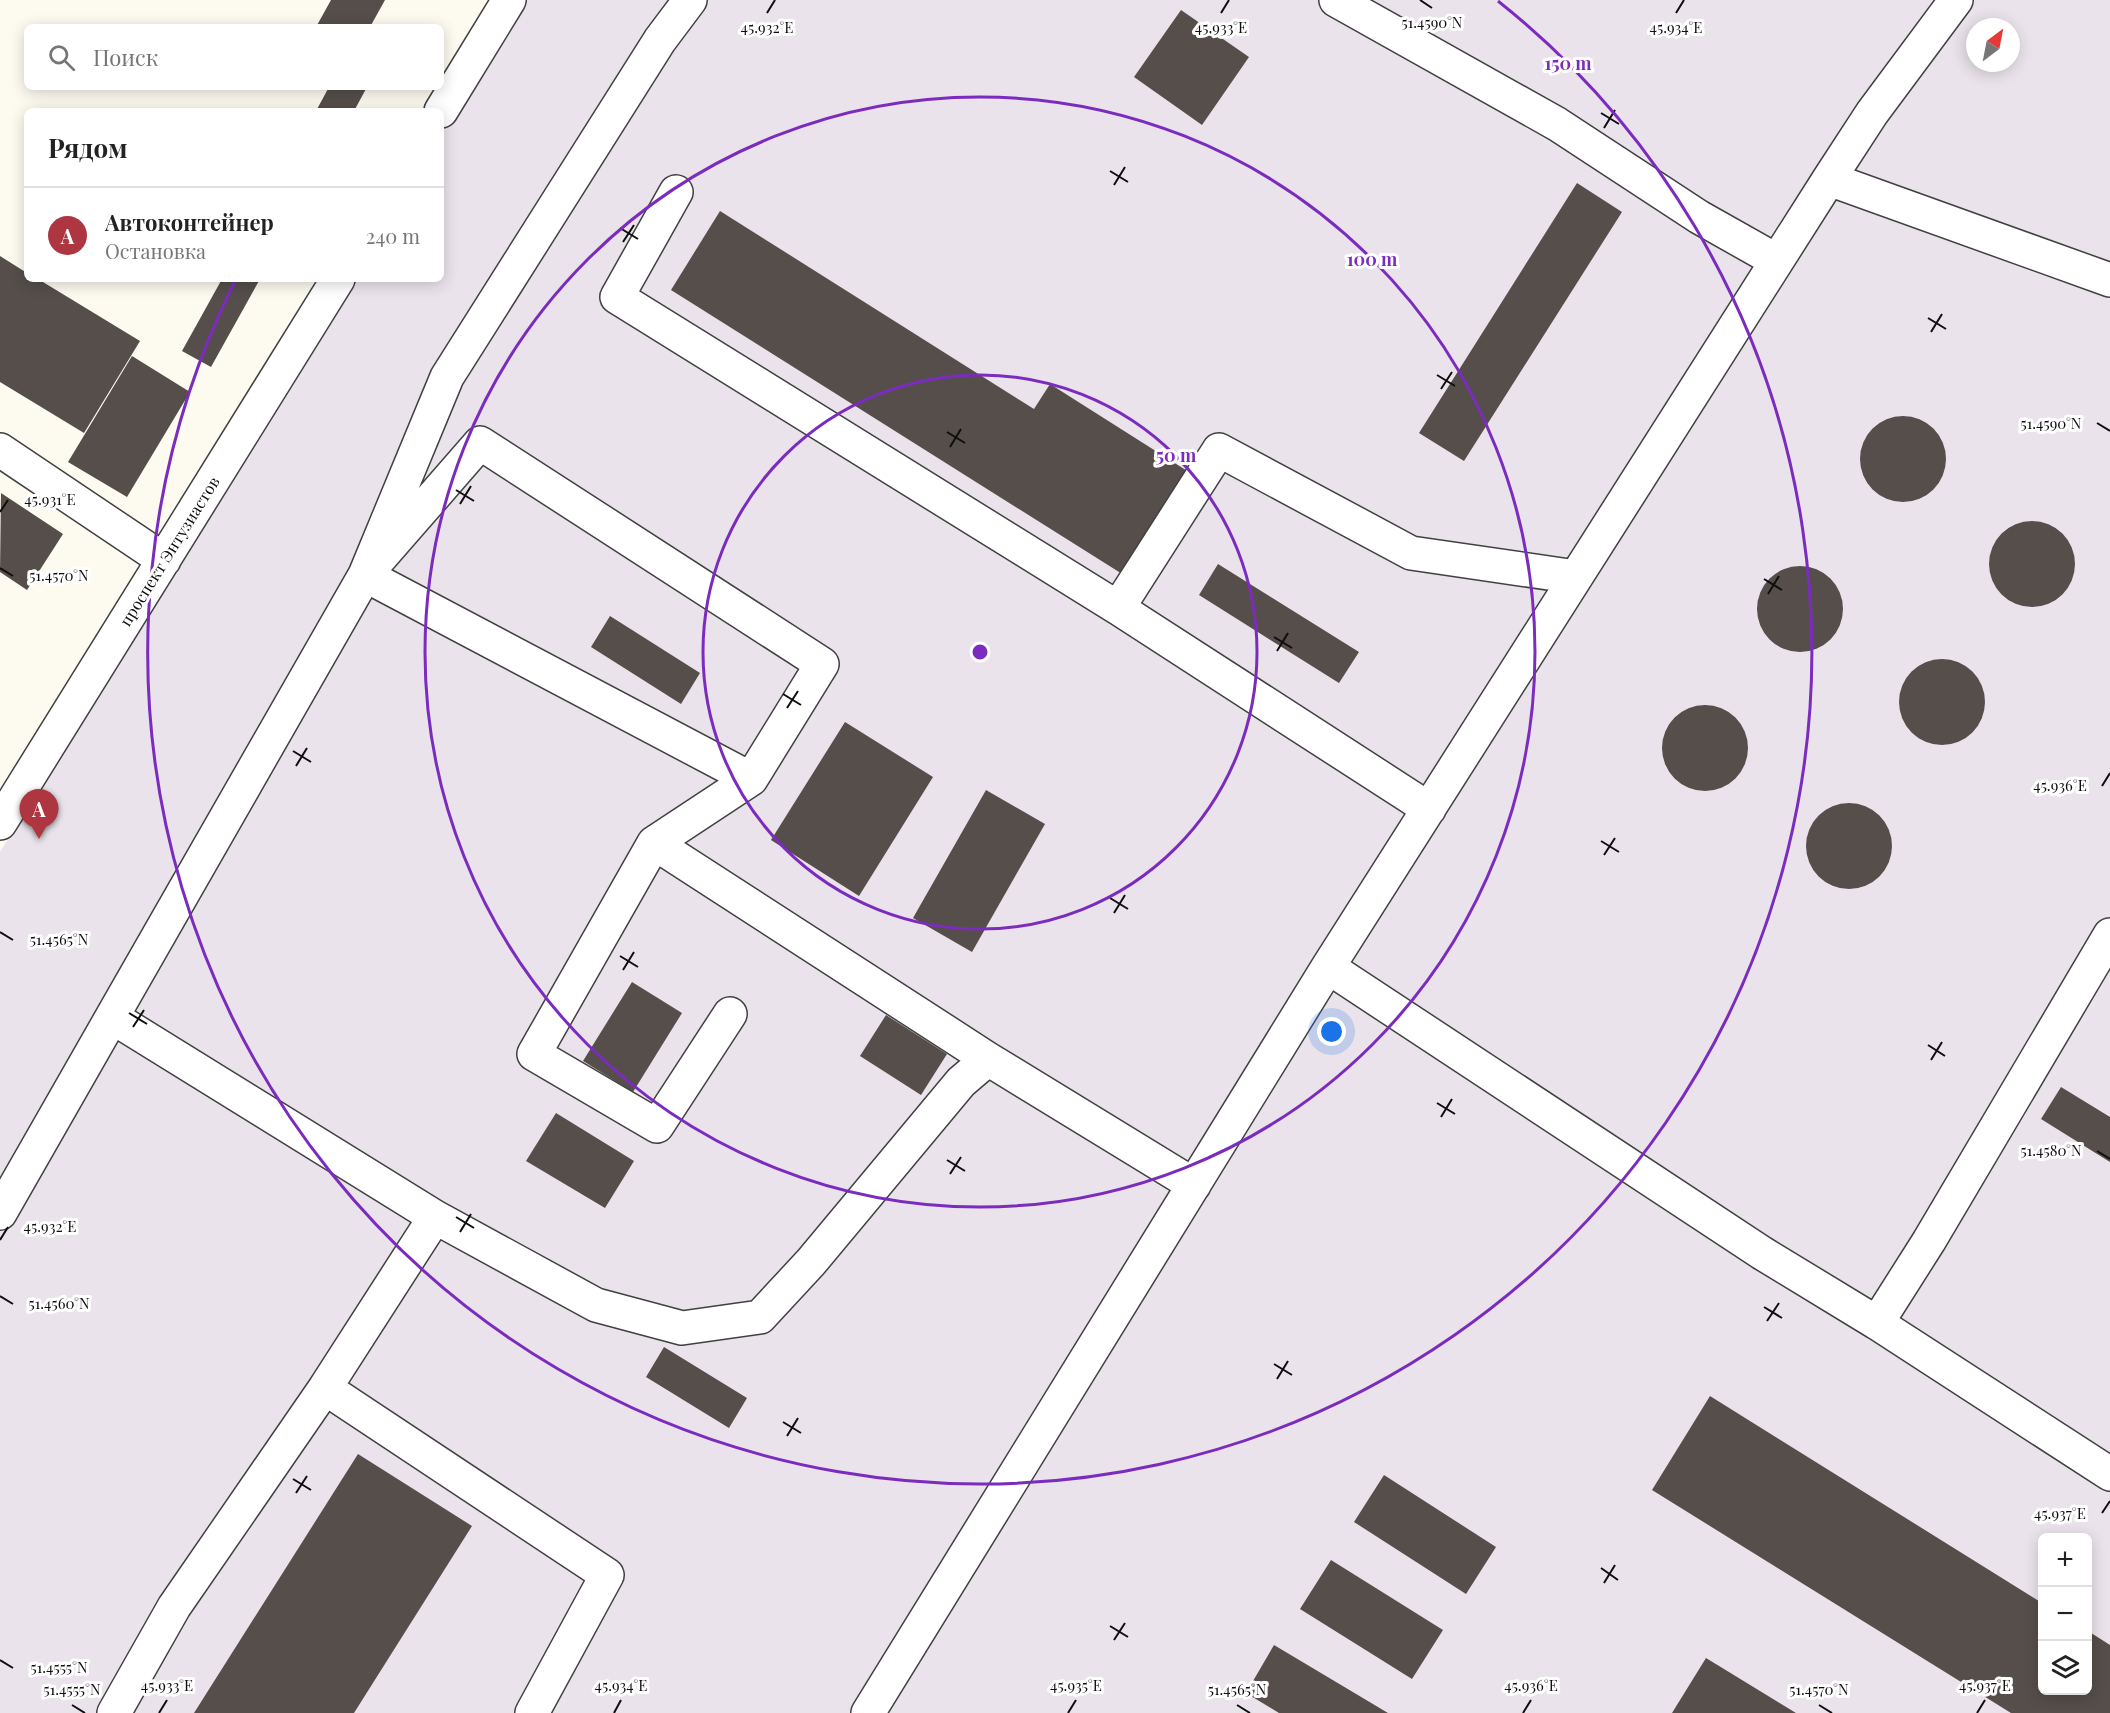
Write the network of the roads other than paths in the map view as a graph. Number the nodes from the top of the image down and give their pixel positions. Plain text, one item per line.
1 (510, 0) edge
2 (690, 0) edge
3 (1336, 0) edge
4 (1956, 0) edge
5 (443, 108) edge
6 (1829, 179) junction
7 (676, 192) dead end
8 (1777, 261) junction
9 (2110, 280) edge
10 (336, 282) edge
11 (0, 450) edge
12 (164, 560) junction
13 (365, 575) junction
14 (1576, 577) junction
15 (1118, 608) junction
16 (751, 779) junction
17 (1429, 809) junction
18 (0, 823) edge
19 (654, 843) junction
20 (2110, 935) edge
21 (1328, 967) junction
22 (730, 1014) dead end
23 (112, 1017) junction
24 (988, 1059) junction
25 (1194, 1185) junction
26 (0, 1214) edge
27 (435, 1217) junction
28 (1877, 1323) junction
29 (325, 1388) junction
30 (2110, 1474) edge
31 (114, 1713) edge
32 (532, 1713) edge
33 (868, 1713) edge

1 - 5 street
2 - 13 street
3 - 8 street
4 - 6 street
6 - 8 street
6 - 9 street
7 - 15 street
8 - 14 street
10 - 12 street, проспект Энтузиастов
11 - 12 street
12 - 18 street, проспект Энтузиастов
13 - 16 street
13 - 16 street
13 - 23 street
14 - 15 street
14 - 17 street
15 - 17 street
16 - 19 street
17 - 21 street
19 - 22 street
19 - 24 street
20 - 28 street
21 - 25 street
21 - 28 street
23 - 26 street
23 - 27 street
24 - 25 street
24 - 27 street
25 - 33 street
27 - 29 street
28 - 30 street
29 - 31 street
29 - 32 street

